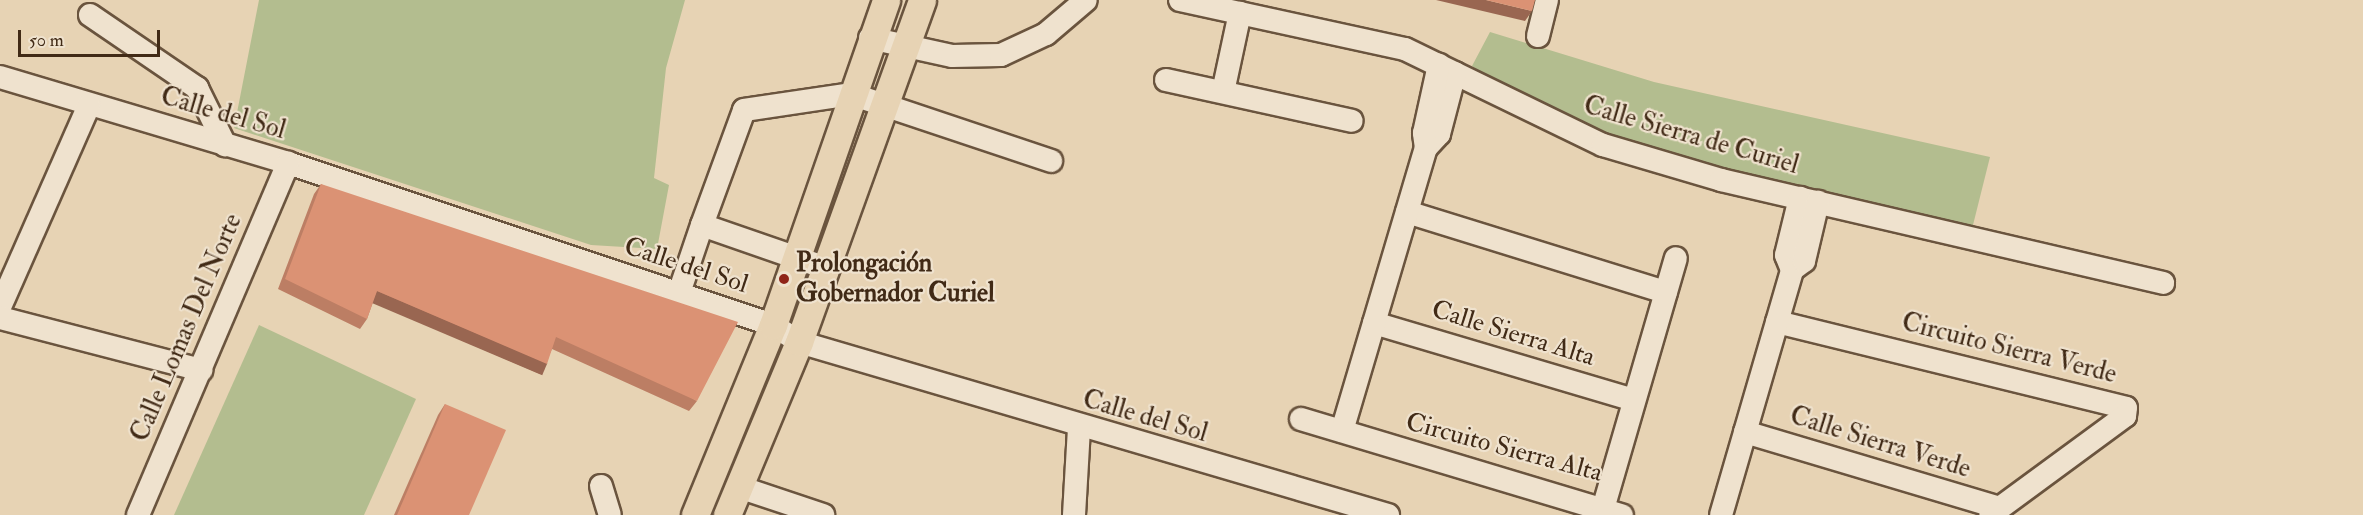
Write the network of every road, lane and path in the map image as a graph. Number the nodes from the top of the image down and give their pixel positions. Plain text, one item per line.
1 (885, 0) edge
2 (922, 0) edge
3 (1086, 0) edge
4 (1180, 0) edge
5 (1547, 0) edge
6 (1240, 13) junction
7 (90, 15) dead end
8 (1539, 36) dead end
9 (870, 38) junction
10 (904, 49) junction
11 (1447, 69) junction
12 (0, 78) edge
13 (1166, 80) dead end
14 (1223, 92) junction
15 (851, 94) junction
16 (89, 105) junction
17 (884, 105) junction
18 (1352, 121) dead end
19 (225, 145) junction
20 (1051, 161) dead end
21 (288, 163) junction
22 (1809, 200) junction
23 (1407, 212) junction
24 (702, 225) junction
25 (1676, 258) dead end
26 (796, 259) junction
27 (825, 268) junction
28 (2163, 283) dead end
29 (1666, 292) junction
30 (679, 293) junction
31 (0, 307) edge
32 (0, 318) edge
33 (1374, 322) junction
34 (1777, 322) junction
35 (773, 325) junction
36 (799, 342) junction
37 (201, 370) junction
38 (1634, 400) junction
39 (1301, 419) dead end
40 (1079, 428) junction
41 (1342, 431) junction
42 (1745, 432) junction
43 (601, 486) dead end
44 (739, 488) junction
45 (1612, 512) edge
46 (1995, 512) edge
47 (138, 515) edge
48 (610, 515) edge
49 (695, 515) edge
50 (727, 515) edge
51 (824, 515) edge
52 (1074, 515) edge
53 (1388, 515) edge
54 (1721, 515) edge

1 - 9 main road
2 - 10 main road
3 - 10 street
4 - 6 street, Calle Sierra de Curiel
5 - 8 street
6 - 11 street, Calle Sierra de Curiel
6 - 14 street
7 - 19 street
9 - 10 street
9 - 15 main road
10 - 17 main road
11 - 22 street, Calle Sierra de Curiel
11 - 23 street
12 - 16 street, Calle del Sol
13 - 14 street
14 - 18 street
15 - 17 street
15 - 24 street
15 - 26 main road
16 - 19 street, Calle del Sol
16 - 31 street
17 - 20 street
17 - 27 main road
19 - 21 street, Calle del Sol
21 - 30 street, Calle del Sol
21 - 37 street, Calle Lomas Del Norte
22 - 28 street, Calle Sierra de Curiel
22 - 34 street
23 - 29 street
23 - 33 street
24 - 26 street
24 - 30 street
25 - 29 street, Circuito Sierra Alta
26 - 27 street
26 - 35 main road
27 - 36 main road
29 - 38 street, Circuito Sierra Alta
30 - 35 street, Calle del Sol
32 - 37 street
33 - 38 street, Calle Sierra Alta
33 - 41 street
34 - 42 street
34 - 46 street, Circuito Sierra Verde
35 - 36 street, Calle del Sol
35 - 49 main road
36 - 40 street, Calle del Sol
36 - 44 main road
37 - 47 street, Calle Lomas Del Norte
38 - 45 street, Circuito Sierra Alta
39 - 41 street, Circuito Sierra Alta
40 - 52 street
40 - 53 street, Calle del Sol
41 - 45 street, Circuito Sierra Alta
42 - 46 street, Calle Sierra Verde
42 - 54 street
43 - 48 street
44 - 50 main road
44 - 51 street

